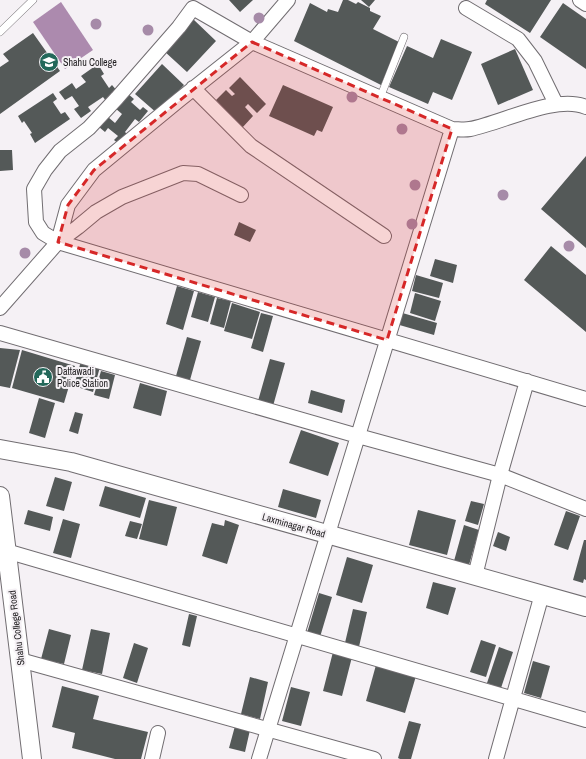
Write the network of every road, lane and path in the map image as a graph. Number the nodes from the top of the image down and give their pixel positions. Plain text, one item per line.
1 (33, 0) edge
2 (288, 0) edge
3 (580, 0) edge
4 (586, 4) edge
5 (466, 8) dead end
6 (0, 32) edge
7 (404, 37) dead end
8 (252, 42) junction
9 (193, 88) junction
10 (380, 98) junction
11 (556, 104) junction
12 (586, 107) edge
13 (452, 129) junction
14 (242, 195) dead end
15 (384, 236) dead end
16 (58, 242) junction
17 (0, 308) edge
18 (0, 333) edge
19 (387, 340) junction
20 (527, 381) junction
21 (586, 399) edge
22 (358, 436) junction
23 (0, 449) edge
24 (500, 475) junction
25 (0, 496) edge
26 (586, 509) edge
27 (2, 525) edge
28 (328, 535) junction
29 (6, 551) junction
30 (475, 576) junction
31 (5, 583) edge
32 (542, 594) junction
33 (586, 607) edge
34 (297, 636) junction
35 (20, 660) junction
36 (513, 699) junction
37 (586, 720) edge
38 (268, 730) junction
39 (158, 733) dead end
40 (32, 759) edge
41 (152, 759) edge
42 (259, 759) edge
43 (374, 759) edge
44 (496, 759) edge

1 - 6 lane
2 - 8 street
3 - 4 street
5 - 11 street
7 - 10 lane
8 - 9 street
8 - 10 street
8 - 16 street
9 - 15 street
9 - 16 street
10 - 13 street
11 - 12 street
11 - 13 street
13 - 19 street
14 - 16 street
16 - 17 street
16 - 19 street
18 - 22 street
19 - 20 street
19 - 22 street
20 - 21 street
20 - 24 street
22 - 24 street
22 - 28 street
23 - 28 street, Laxminagar Road
24 - 26 street
24 - 30 street
25 - 27 street, Shahu College Road
27 - 29 street, Shahu College Road
28 - 30 street, Laxminagar Road
28 - 34 street
29 - 31 street, Shahu College Road
29 - 34 street
30 - 32 street, Laxminagar Road
31 - 35 street, Shahu College Road
32 - 33 street, Laxminagar Road
32 - 36 street
34 - 36 street
34 - 38 street
35 - 38 street
35 - 40 street, Shahu College Road
36 - 37 street
36 - 44 street
38 - 42 street
38 - 43 street
39 - 41 street

